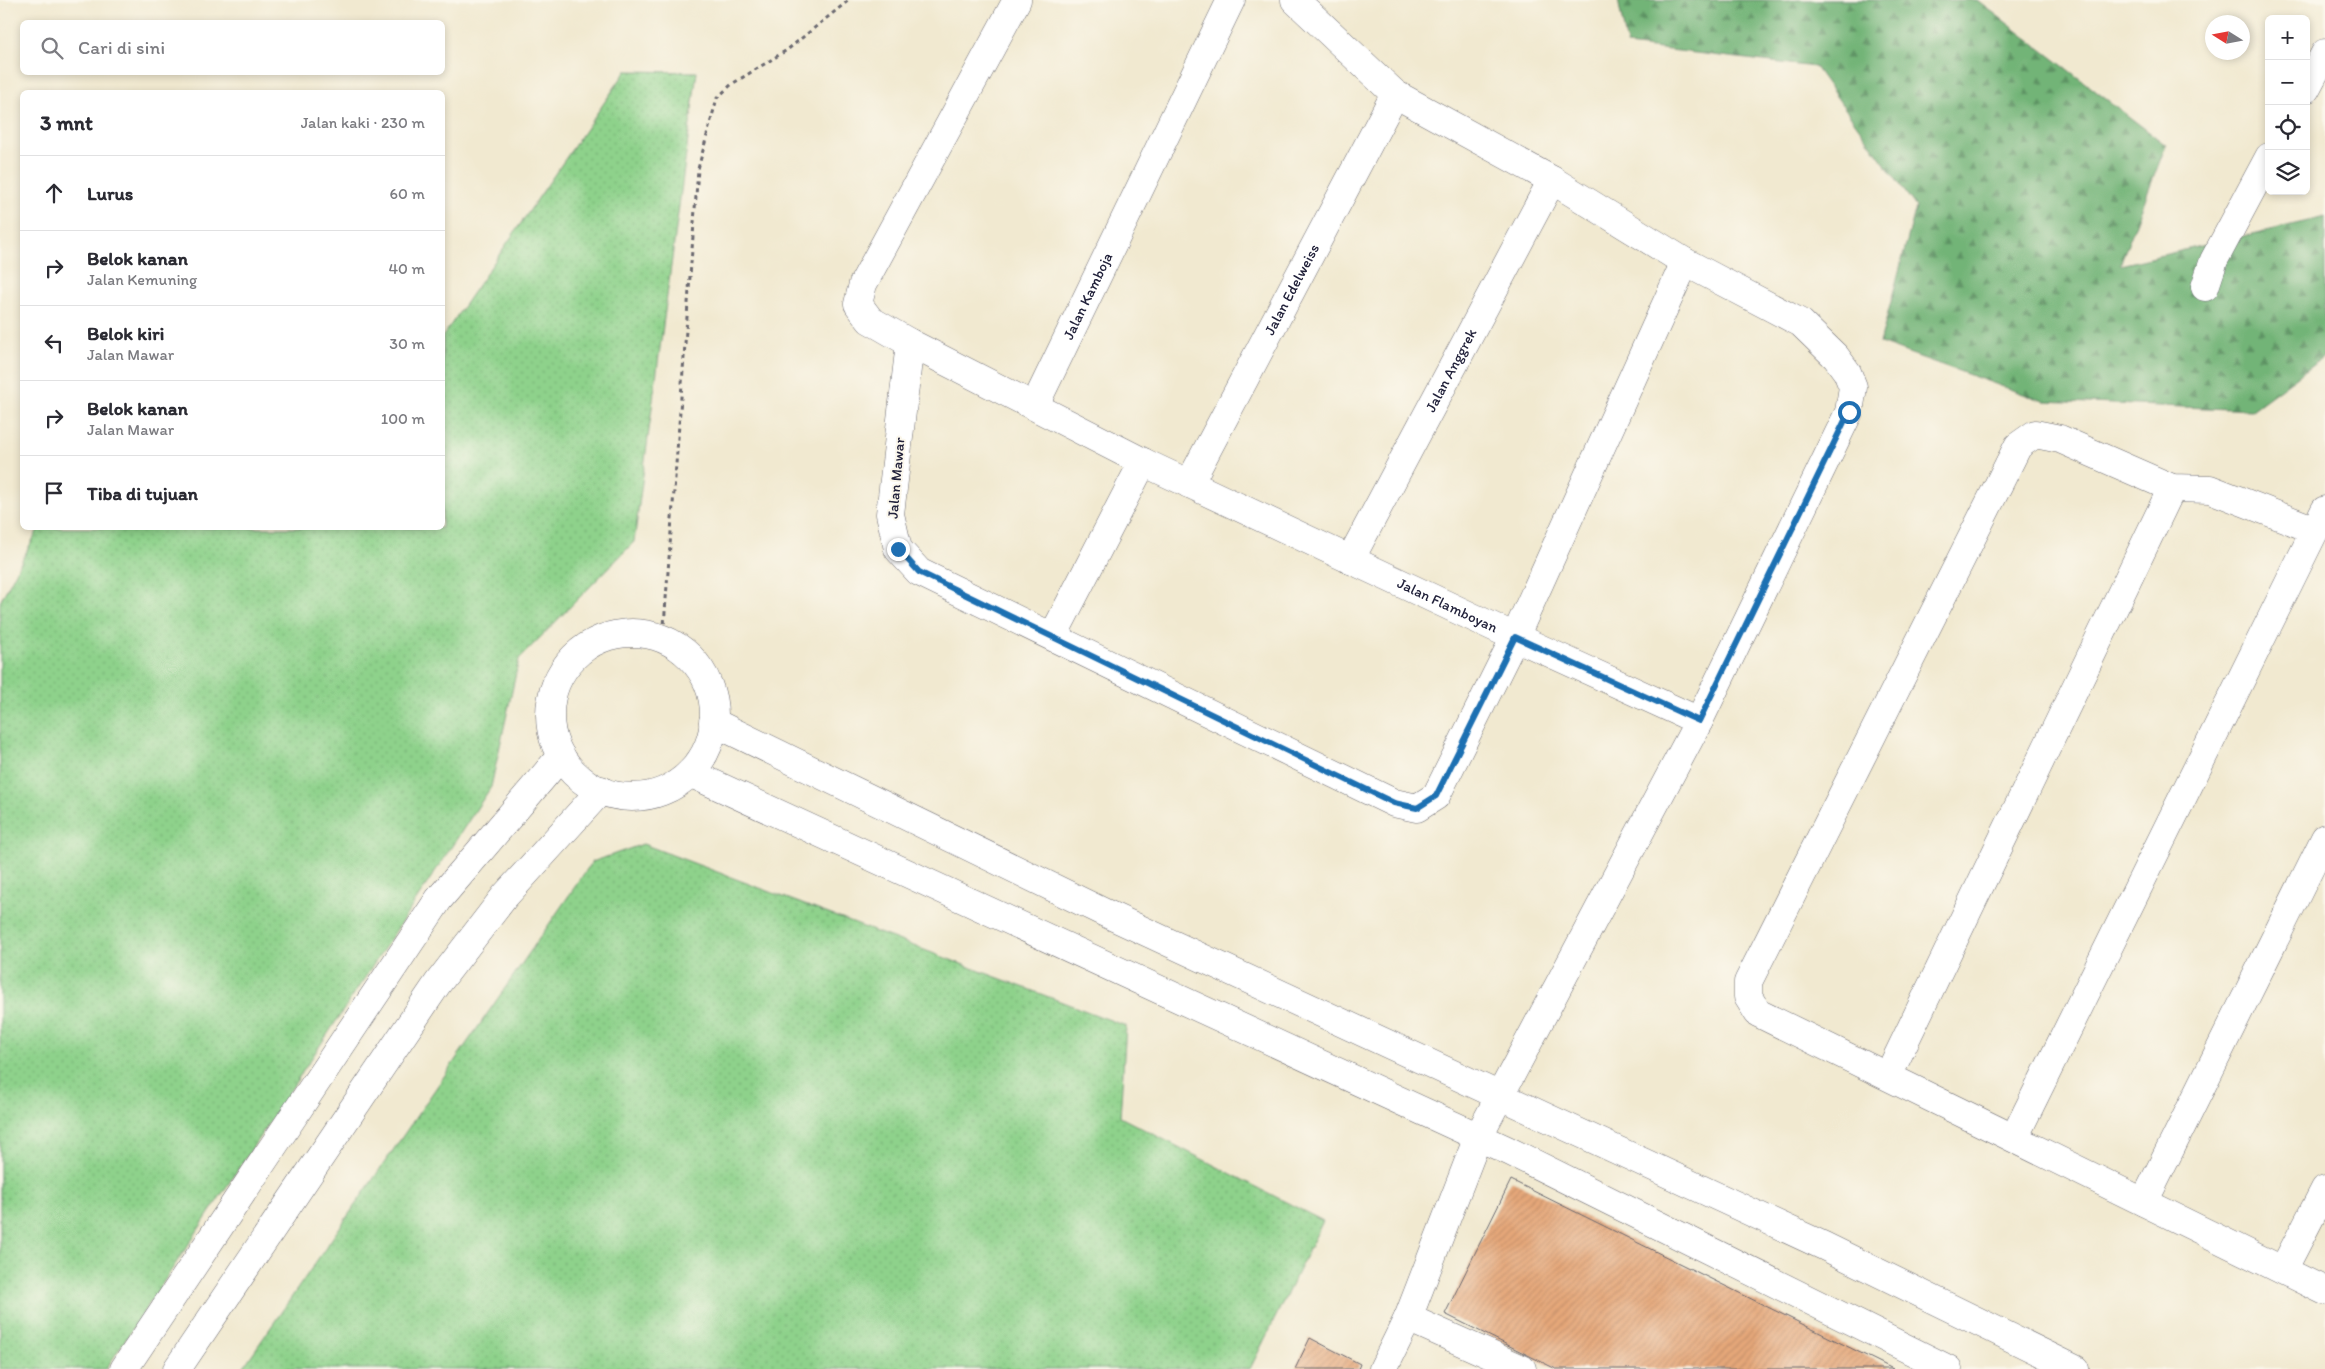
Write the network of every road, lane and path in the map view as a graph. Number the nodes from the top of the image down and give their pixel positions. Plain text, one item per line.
1 (850, 0) edge
2 (1017, 0) edge
3 (1231, 0) edge
4 (1295, 0) edge
5 (2325, 53) edge
6 (2310, 82) edge
7 (1395, 94) junction
8 (2265, 164) edge
9 (1552, 180) junction
10 (1684, 262) junction
11 (2204, 287) dead end
12 (910, 344) junction
13 (1035, 405) junction
14 (1143, 462) junction
15 (1189, 484) junction
16 (2172, 488) junction
17 (2320, 520) edge
18 (1350, 560) junction
19 (1053, 636) junction
20 (1515, 637) junction
21 (663, 639) junction
22 (1699, 721) junction
23 (713, 722) junction
24 (561, 756) junction
25 (690, 773) junction
26 (600, 790) junction
27 (2325, 838) edge
28 (1888, 1076) junction
29 (1500, 1096) junction
30 (1478, 1137) junction
31 (2014, 1138) junction
32 (2325, 1189) edge
33 (2144, 1202) junction
34 (2283, 1270) junction
35 (2325, 1291) edge
36 (1408, 1318) junction
37 (124, 1369) edge
38 (177, 1369) edge
39 (1383, 1369) edge
40 (1522, 1369) edge
41 (1948, 1369) edge
42 (2075, 1369) edge

1 - 21 path
2 - 12 street
3 - 13 street, Jalan Kamboja
4 - 7 street
5 - 6 street
7 - 9 street
7 - 15 street, Jalan Edelweiss
8 - 11 street
9 - 10 street
9 - 18 street, Jalan Anggrek
10 - 20 street, Jalan Flamboyan
10 - 22 street
12 - 13 street
12 - 19 street, Jalan Mawar
13 - 14 street, Jalan Flamboyan
14 - 15 street, Jalan Flamboyan
14 - 19 street
15 - 18 street, Jalan Flamboyan
16 - 17 street
16 - 28 street
16 - 28 street
17 - 31 street
18 - 20 street, Jalan Flamboyan
19 - 20 street, Jalan Mawar
20 - 22 street
21 - 23 street
21 - 24 street
22 - 29 street
23 - 25 street
23 - 29 street
24 - 26 street
24 - 37 street
25 - 26 street
25 - 30 street
26 - 38 street
27 - 33 street
28 - 31 street
29 - 30 street
29 - 42 street
30 - 36 street
30 - 41 street
31 - 33 street
32 - 34 street
33 - 34 street
34 - 35 street
36 - 39 street
36 - 40 street

